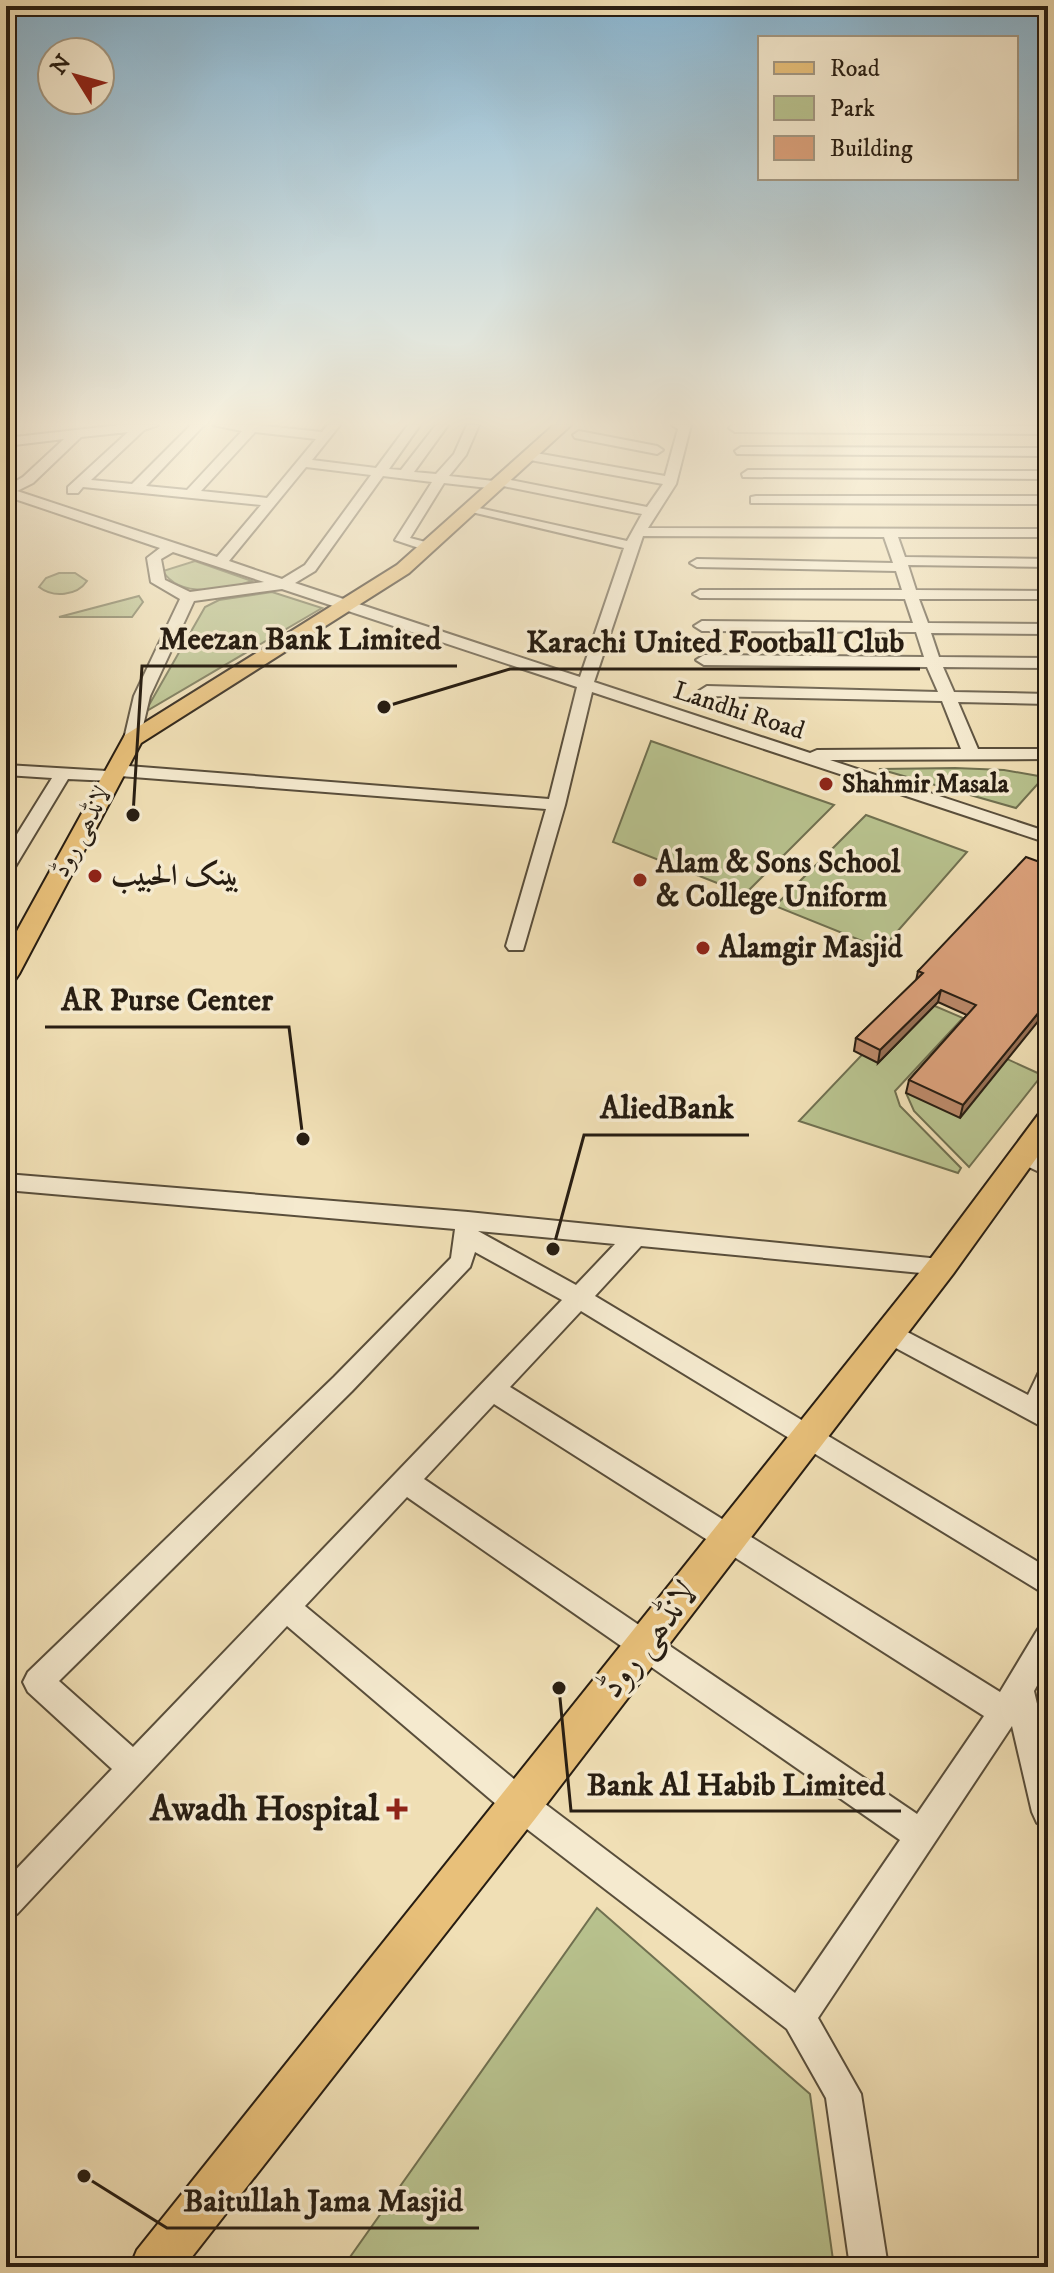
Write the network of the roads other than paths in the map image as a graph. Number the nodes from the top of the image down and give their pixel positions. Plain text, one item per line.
1 (127, 531) edge
2 (245, 531) edge
3 (336, 531) edge
4 (408, 531) edge
5 (446, 531) edge
6 (600, 531) edge
7 (639, 531) edge
8 (699, 531) edge
9 (875, 531) edge
10 (897, 531) edge
11 (695, 532) junction
12 (890, 533) junction
13 (636, 537) junction
14 (172, 546) junction
15 (428, 547) junction
16 (221, 562) junction
17 (697, 563) junction
18 (1048, 563) edge
19 (900, 564) junction
20 (284, 584) junction
21 (700, 594) junction
22 (1048, 595) edge
23 (188, 597) junction
24 (911, 597) junction
25 (348, 606) junction
26 (922, 629) junction
27 (1048, 629) edge
28 (703, 643) junction
29 (934, 663) junction
30 (1048, 663) edge
31 (585, 686) junction
32 (707, 691) junction
33 (948, 698) junction
34 (1048, 699) edge
35 (710, 726) junction
36 (132, 739) junction
37 (971, 753) junction
38 (1048, 754) edge
39 (800, 756) junction
40 (6, 770) edge
41 (63, 773) junction
42 (114, 773) junction
43 (556, 805) junction
44 (1048, 838) edge
45 (8, 860) edge
46 (516, 946) dead end
47 (6, 974) edge
48 (1048, 1122) edge
49 (1036, 1162) edge
50 (6, 1182) edge
51 (467, 1228) junction
52 (635, 1238) junction
53 (942, 1266) junction
54 (579, 1298) junction
55 (890, 1333) junction
56 (1048, 1379) edge
57 (492, 1389) junction
58 (1041, 1415) edge
59 (808, 1436) junction
60 (405, 1481) junction
61 (728, 1538) junction
62 (1048, 1583) edge
63 (285, 1607) junction
64 (1048, 1638) edge
65 (645, 1644) junction
66 (1025, 1711) edge
67 (133, 1768) junction
68 (521, 1805) junction
69 (1048, 1812) edge
70 (921, 1836) junction
71 (6, 1903) edge
72 (799, 2017) junction
73 (154, 2267) edge
74 (869, 2267) edge

1 - 14 street, Landhi Road
2 - 16 street
3 - 20 street
4 - 15 street
5 - 15 main road, لانڈھی روڈ
6 - 13 street
7 - 13 street
8 - 11 street
9 - 12 street
10 - 12 street
11 - 13 street
11 - 17 street
12 - 19 street
13 - 31 street
14 - 16 street, Landhi Road
14 - 23 street
15 - 25 main road, لانڈھی روڈ
16 - 20 street, Landhi Road
17 - 19 street
17 - 21 street
18 - 19 street
19 - 24 street
20 - 23 street
20 - 25 street, Landhi Road
21 - 24 street
21 - 28 street
22 - 24 street
23 - 36 street
24 - 26 street
25 - 31 street, Landhi Road
25 - 36 main road, لانڈھی روڈ
26 - 27 street
26 - 28 street
26 - 29 street
28 - 29 street
28 - 32 street
29 - 30 street
29 - 33 street
31 - 35 street, Landhi Road
31 - 43 street
32 - 33 street
32 - 35 street
33 - 34 street
33 - 37 street
35 - 39 street, Landhi Road
36 - 42 main road, لانڈھی روڈ
37 - 38 street
37 - 39 street
39 - 44 street, Landhi Road
40 - 41 street
41 - 42 street
41 - 45 street
42 - 43 street
42 - 47 main road, لانڈھی روڈ
43 - 46 street
48 - 49 main road, لانڈھی روڈ
49 - 53 main road, لانڈھی روڈ
50 - 51 street
51 - 52 street
51 - 54 street
51 - 67 street
52 - 53 street
52 - 54 street
53 - 55 main road, لانڈھی روڈ
54 - 57 street
54 - 59 street
55 - 58 street
55 - 59 main road, لانڈھی روڈ
56 - 58 street
57 - 60 street
57 - 61 street
59 - 61 main road, لانڈھی روڈ
59 - 62 street
60 - 63 street
60 - 65 street
61 - 65 main road, لانڈھی روڈ
61 - 66 street
63 - 67 street
63 - 68 street
64 - 66 street
65 - 68 main road, لانڈھی روڈ
65 - 70 street
66 - 69 street
66 - 70 street
67 - 71 street
68 - 72 street
68 - 73 main road, لانڈھی روڈ
70 - 72 street
72 - 74 street

